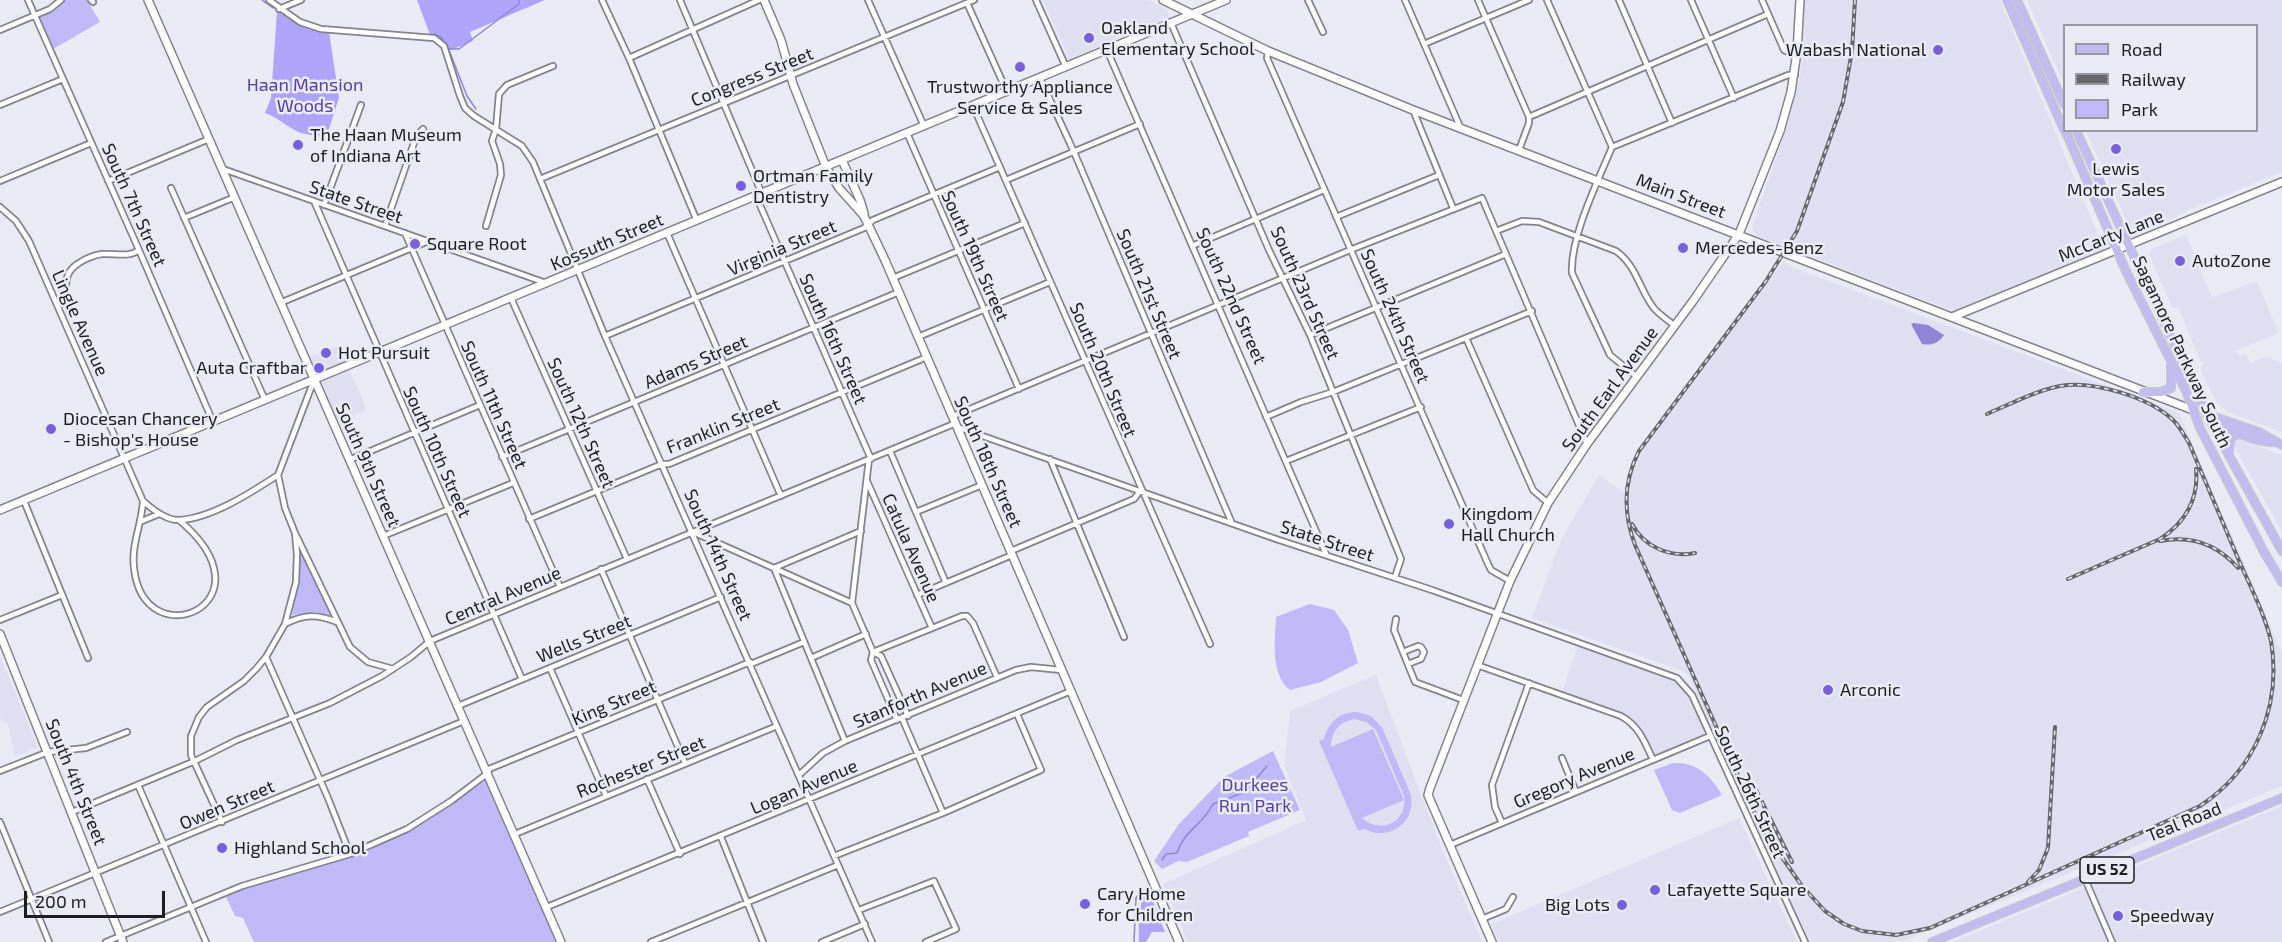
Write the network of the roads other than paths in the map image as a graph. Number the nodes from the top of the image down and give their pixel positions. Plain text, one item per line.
1 (28, 0) edge
2 (61, 0) edge
3 (148, 0) edge
4 (269, 0) edge
5 (301, 0) edge
6 (602, 0) edge
7 (680, 0) edge
8 (761, 0) edge
9 (868, 0) edge
10 (974, 0) edge
11 (1036, 0) edge
12 (1163, 0) edge
13 (1226, 0) edge
14 (1308, 0) edge
15 (1405, 0) edge
16 (1478, 0) edge
17 (1529, 0) edge
18 (1547, 0) edge
19 (1618, 0) edge
20 (1691, 0) edge
21 (1762, 0) edge
22 (1800, 0) edge
23 (2007, 0) edge
24 (2016, 0) edge
25 (967, 1) edge
26 (279, 9) junction
27 (1193, 14) junction
28 (35, 15) junction
29 (1768, 15) junction
30 (1486, 18) junction
31 (1171, 23) junction
32 (0, 30) edge
33 (693, 31) junction
34 (1323, 32) dead end
35 (885, 37) junction
36 (1709, 40) junction
37 (1424, 44) junction
38 (1107, 50) junction
39 (1268, 51) junction
40 (1797, 56) junction
41 (629, 58) junction
42 (554, 66) dead end
43 (1647, 66) junction
44 (1066, 67) junction
45 (1795, 75) junction
46 (791, 76) junction
47 (1040, 78) junction
48 (63, 79) junction
49 (1587, 91) junction
50 (1007, 92) junction
51 (1734, 98) junction
52 (2063, 102) edge
53 (724, 103) junction
54 (0, 105) edge
55 (361, 105) dead end
56 (973, 106) junction
57 (1413, 110) junction
58 (1528, 117) junction
59 (1672, 123) junction
60 (1140, 124) junction
61 (924, 126) junction
62 (2063, 126) edge
63 (423, 129) dead end
64 (496, 129) junction
65 (1461, 129) junction
66 (659, 130) junction
67 (2066, 132) edge
68 (2077, 132) edge
69 (907, 133) junction
70 (209, 138) junction
71 (91, 143) junction
72 (1612, 147) junction
73 (1519, 150) junction
74 (1074, 152) junction
75 (842, 160) junction
76 (826, 167) junction
77 (1000, 167) junction
78 (223, 170) junction
79 (1439, 175) junction
80 (540, 179) junction
81 (1006, 180) junction
82 (0, 181) edge
83 (108, 181) junction
84 (1598, 181) junction
85 (2282, 182) edge
86 (171, 188) dead end
87 (1324, 190) junction
88 (933, 194) junction
89 (759, 195) junction
90 (234, 197) junction
91 (314, 201) junction
92 (324, 205) junction
93 (0, 207) edge
94 (1454, 208) junction
95 (864, 216) junction
96 (1336, 217) junction
97 (184, 218) junction
98 (1257, 219) junction
99 (697, 221) junction
100 (1025, 223) junction
101 (869, 225) junction
102 (385, 226) junction
103 (486, 226) dead end
104 (1496, 231) junction
105 (405, 233) junction
106 (666, 233) junction
107 (1739, 234) junction
108 (1578, 236) junction
109 (426, 242) junction
110 (1192, 246) junction
111 (2128, 246) junction
112 (412, 248) junction
113 (139, 250) junction
114 (1350, 250) junction
115 (2117, 250) junction
116 (958, 251) junction
117 (1506, 254) junction
118 (784, 261) junction
119 (577, 271) junction
120 (345, 276) junction
121 (893, 278) junction
122 (1284, 278) junction
123 (1050, 282) junction
124 (547, 283) junction
125 (899, 292) junction
126 (511, 298) junction
127 (696, 299) junction
128 (280, 303) junction
129 (1219, 305) junction
130 (58, 307) junction
131 (1376, 308) junction
132 (984, 310) junction
133 (1532, 311) junction
134 (1952, 317) junction
135 (444, 326) junction
136 (1675, 326) junction
137 (813, 328) junction
138 (1151, 333) junction
139 (1310, 335) junction
140 (605, 336) junction
141 (918, 338) junction
142 (1466, 338) junction
143 (379, 353) junction
144 (927, 357) junction
145 (1085, 361) junction
146 (1402, 364) junction
147 (2171, 364) junction
148 (724, 365) junction
149 (1637, 377) junction
150 (314, 380) junction
151 (1019, 389) junction
152 (841, 392) junction
153 (1333, 392) junction
154 (2143, 392) junction
155 (265, 401) junction
156 (635, 402) junction
157 (480, 405) junction
158 (1421, 407) junction
159 (2193, 410) junction
160 (2206, 414) junction
161 (1266, 417) junction
162 (213, 422) junction
163 (955, 422) junction
164 (570, 429) junction
165 (753, 429) junction
166 (414, 434) junction
167 (2244, 434) junction
168 (1351, 436) junction
169 (1587, 444) junction
170 (2279, 444) edge
171 (890, 451) junction
172 (502, 457) junction
173 (125, 458) junction
174 (870, 459) junction
175 (1050, 459) junction
176 (2231, 459) junction
177 (349, 460) junction
178 (1286, 461) junction
179 (662, 464) junction
180 (278, 475) junction
181 (867, 481) junction
182 (513, 483) junction
183 (982, 485) junction
184 (1140, 490) junction
185 (597, 492) junction
186 (781, 496) junction
187 (24, 501) junction
188 (143, 501) junction
189 (1548, 503) junction
190 (0, 510) edge
191 (447, 510) junction
192 (916, 512) junction
193 (159, 514) junction
194 (529, 519) junction
195 (179, 520) junction
196 (142, 521) junction
197 (1232, 522) junction
198 (1078, 524) junction
199 (861, 531) junction
200 (693, 532) junction
201 (295, 533) junction
202 (383, 536) junction
203 (2282, 551) edge
204 (1012, 553) junction
205 (1326, 555) junction
206 (627, 559) junction
207 (774, 568) junction
208 (601, 569) junction
209 (1395, 577) junction
210 (1510, 581) junction
211 (2282, 582) edge
212 (946, 583) junction
213 (560, 587) junction
214 (62, 595) junction
215 (917, 595) junction
216 (721, 597) junction
217 (852, 603) junction
218 (1497, 613) junction
219 (494, 614) junction
220 (1396, 619) dead end
221 (0, 620) edge
222 (337, 623) junction
223 (285, 624) junction
224 (932, 628) junction
225 (0, 634) edge
226 (866, 634) junction
227 (630, 635) junction
228 (1124, 637) dead end
229 (430, 641) junction
230 (804, 642) junction
231 (1210, 644) dead end
232 (873, 652) junction
233 (1403, 652) junction
234 (266, 657) junction
235 (88, 658) dead end
236 (811, 658) junction
237 (750, 663) junction
238 (1408, 664) junction
239 (1477, 665) junction
240 (550, 668) junction
241 (393, 669) junction
242 (1062, 670) junction
243 (998, 677) junction
244 (522, 679) junction
245 (1529, 683) junction
246 (1685, 687) joint
247 (1072, 691) junction
248 (658, 699) junction
249 (1463, 700) junction
250 (458, 706) junction
251 (1017, 714) junction
252 (294, 718) junction
253 (902, 718) junction
254 (464, 721) junction
255 (777, 726) junction
256 (127, 732) dead end
257 (577, 733) junction
258 (1710, 736) junction
259 (845, 741) junction
260 (48, 752) junction
261 (918, 754) junction
262 (1562, 758) dead end
263 (1653, 760) junction
264 (195, 761) junction
265 (686, 763) junction
266 (0, 771) edge
267 (488, 771) junction
268 (799, 775) junction
269 (647, 779) junction
270 (320, 781) junction
271 (138, 785) junction
272 (1576, 792) junction
273 (606, 796) junction
274 (2282, 798) edge
275 (810, 800) junction
276 (72, 812) junction
277 (943, 813) junction
278 (0, 822) edge
279 (222, 822) junction
280 (1502, 823) junction
281 (515, 834) junction
282 (721, 837) junction
283 (1450, 845) junction
284 (165, 846) junction
285 (350, 854) junction
286 (680, 854) junction
287 (834, 856) junction
288 (838, 865) junction
289 (96, 874) junction
290 (2085, 879) junction
291 (1513, 897) dead end
292 (31, 899) junction
293 (747, 903) junction
294 (192, 907) junction
295 (547, 907) junction
296 (858, 910) junction
297 (0, 912) edge
298 (1482, 919) junction
299 (864, 924) junction
300 (667, 936) junction
301 (122, 939) edge
302 (49, 942) edge
303 (106, 942) edge
304 (206, 942) edge
305 (561, 942) edge
306 (651, 942) edge
307 (670, 942) edge
308 (763, 942) edge
309 (822, 942) edge
310 (872, 942) edge
311 (926, 942) edge
312 (1179, 942) edge
313 (1491, 942) edge
314 (1805, 942) edge
315 (1932, 942) edge
316 (2112, 942) edge

1 - 28 street, South 7th Street
2 - 28 street
3 - 70 street, South 9th Street
4 - 26 street
5 - 26 street
6 - 41 street
7 - 33 street, South 16th Street
8 - 33 street
8 - 46 street, South 18th Street
9 - 35 street
10 - 25 street, Congress Street
11 - 44 street
12 - 27 street, Main Street
13 - 27 street, Kossuth Street
14 - 34 street
15 - 37 street
16 - 30 street
17 - 30 street
18 - 49 street
19 - 43 street
20 - 36 street
21 - 29 street
22 - 40 street, South Earl Avenue
23 - 62 main road, Sagamore Parkway South
24 - 52 main road
25 - 35 street, Congress Street
25 - 50 street
26 - 64 street, South 14th Street
27 - 31 street, Kossuth Street
27 - 39 street, Main Street
28 - 32 street
28 - 48 street, South 7th Street
29 - 36 street
29 - 40 street
30 - 37 street
30 - 58 street
31 - 38 street, Kossuth Street
31 - 98 street, South 23rd Street
33 - 41 street
33 - 53 street, South 16th Street
35 - 46 street, Congress Street
35 - 61 street
36 - 43 street
36 - 51 street
37 - 65 street
38 - 44 street, Kossuth Street
38 - 60 street, South 22nd Street
39 - 57 street, Main Street
39 - 87 street, South 24th Street
40 - 45 street, South Earl Avenue
41 - 66 street
42 - 64 street
43 - 49 street
43 - 59 street
44 - 47 street, Kossuth Street
45 - 51 street
45 - 107 street, South Earl Avenue
46 - 53 street, Congress Street
46 - 76 street, South 18th Street
47 - 50 street, Kossuth Street
47 - 74 street, South 21st Street
48 - 54 street
48 - 71 street, South 7th Street
49 - 58 street
49 - 72 street
50 - 56 street, Kossuth Street
51 - 59 street
53 - 66 street, Congress Street
53 - 89 street, South 16th Street
55 - 92 street
56 - 61 street, Kossuth Street
56 - 77 street, South 20th Street
57 - 65 street, Main Street
57 - 79 street
58 - 73 street
59 - 72 street
60 - 74 street
60 - 110 street, South 22nd Street
61 - 69 street, Kossuth Street
63 - 102 street
64 - 80 street, South 14th Street
64 - 103 street
65 - 73 street, Main Street
66 - 80 street, Congress Street
66 - 99 street
67 - 115 main road, Sagamore Parkway South
68 - 111 main road, Sagamore Parkway South
69 - 75 street, Kossuth Street
69 - 88 street, South 19th Street
70 - 78 street, South 9th Street
70 - 83 street
71 - 82 street
71 - 83 street, South 7th Street
72 - 84 street
73 - 84 street, Main Street
74 - 81 street
74 - 138 street, South 21st Street
75 - 76 street, Kossuth Street
75 - 95 street
76 - 89 street, Kossuth Street
76 - 95 street, South 18th Street
77 - 81 street, South 20th Street
77 - 88 street, Virginia Street
78 - 90 street, South 9th Street
78 - 91 street, State Street
79 - 94 street
79 - 96 street
80 - 119 street, South 14th Street
81 - 100 street, South 20th Street
83 - 113 street, South 7th Street
84 - 107 street, Main Street
84 - 108 street
85 - 111 street, McCarty Lane
86 - 97 street
87 - 96 street, South 24th Street
87 - 98 street
88 - 101 street, Virginia Street
88 - 116 street, South 19th Street
89 - 99 street, Kossuth Street
89 - 118 street, South 16th Street
90 - 97 street
90 - 128 street, South 9th Street
91 - 92 street, State Street
91 - 120 street, South 10th Street
92 - 102 street, State Street
93 - 130 street, Lingle Avenue
94 - 104 street, Central Avenue
94 - 114 street, Central Avenue
95 - 101 street, South 18th Street
96 - 114 street, South 24th Street
97 - 155 street
98 - 110 street
98 - 122 street, South 23rd Street
99 - 106 street, Kossuth Street
100 - 116 street
100 - 123 street, South 20th Street
101 - 118 street, Virginia Street
101 - 121 street, South 18th Street
102 - 105 street, State Street
104 - 108 street
104 - 117 street
105 - 109 street, State Street
105 - 112 street, South 11th Street
106 - 119 street, Kossuth Street
106 - 127 street
107 - 134 street, Main Street
107 - 136 street, South Earl Avenue
108 - 136 street
108 - 149 street
109 - 112 street
109 - 124 street, State Street
110 - 129 street, South 22nd Street
111 - 115 street, McCarty Lane
111 - 160 main road, Sagamore Parkway South
112 - 120 street
112 - 135 street, South 11th Street
113 - 130 street
113 - 162 street, South 7th Street
114 - 122 street, Central Avenue
114 - 131 street, South 24th Street
115 - 134 street, McCarty Lane
115 - 147 main road, Sagamore Parkway South
116 - 121 street
116 - 132 street, South 19th Street
117 - 131 street
117 - 133 street
118 - 127 street, Virginia Street
118 - 137 street, South 16th Street
119 - 124 street, Kossuth Street
119 - 140 street, South 14th Street
120 - 128 street
120 - 143 street, South 10th Street
121 - 125 street, South 18th Street
122 - 129 street, Central Avenue
122 - 139 street, South 23rd Street
123 - 132 street
123 - 145 street, South 20th Street
124 - 126 street, Kossuth Street
125 - 137 street, Adams Street
125 - 141 street, South 18th Street
126 - 135 street, Kossuth Street
126 - 164 street, South 12th Street
127 - 140 street, Virginia Street
127 - 148 street
128 - 150 street, South 9th Street
129 - 138 street, Central Avenue
129 - 161 street, South 22nd Street
130 - 173 street, Lingle Avenue
131 - 139 street
131 - 146 street, South 24th Street
132 - 141 street
132 - 151 street, South 19th Street
133 - 142 street
133 - 169 street
134 - 154 street, Main Street
135 - 143 street, Kossuth Street
135 - 157 street, South 11th Street
136 - 149 street, South Earl Avenue
137 - 148 street, Adams Street
137 - 152 street, South 16th Street
138 - 145 street, Central Avenue
138 - 197 street, South 21st Street
139 - 153 street, South 23rd Street
140 - 156 street, South 14th Street
141 - 144 street, South 18th Street
142 - 146 street
142 - 189 street
143 - 150 street, Kossuth Street
143 - 166 street, South 10th Street
144 - 152 street, Franklin Street
144 - 163 street, South 18th Street
145 - 151 street, Central Avenue
145 - 184 street, South 20th Street
146 - 153 street
146 - 158 street, South 24th Street
147 - 154 main road
147 - 159 main road, Sagamore Parkway South
148 - 156 street, Adams Street
148 - 165 street
149 - 169 street, South Earl Avenue
150 - 155 street, Kossuth Street
150 - 177 street, South 9th Street
150 - 180 street
151 - 163 street, Central Avenue
152 - 165 street, Franklin Street
152 - 174 street, South 16th Street
153 - 161 street
153 - 168 street, South 23rd Street
154 - 159 street, Main Street
155 - 162 street, Kossuth Street
156 - 164 street, Adams Street
156 - 179 street, South 14th Street
157 - 166 street
157 - 172 street, South 11th Street
158 - 168 street
158 - 210 street, South 24th Street
159 - 160 main road
159 - 211 main road, Sagamore Parkway South
160 - 167 main road
160 - 170 main road
160 - 176 main road, Sagamore Parkway South
161 - 178 street, South 22nd Street
162 - 173 street, Kossuth Street
163 - 171 street, Central Avenue
163 - 175 street, State Street
163 - 183 street, South 18th Street
164 - 172 street, Adams Street
164 - 185 street, South 12th Street
165 - 179 street, Franklin Street
165 - 186 street
166 - 177 street
166 - 191 street, South 10th Street
167 - 170 main road
167 - 176 main road
168 - 178 street
168 - 209 street, South 23rd Street
169 - 189 street, South Earl Avenue
171 - 174 street, Central Avenue
171 - 192 street
172 - 182 street, South 11th Street
173 - 187 street, Kossuth Street
173 - 188 street, Lingle Avenue
174 - 181 street
174 - 186 street, Central Avenue
175 - 184 street, State Street
175 - 198 street
176 - 203 main road, Sagamore Parkway South
177 - 202 street, South 9th Street
178 - 205 street, South 22nd Street
179 - 185 street, Franklin Street
179 - 200 street, South 14th Street
180 - 195 street
180 - 201 street
181 - 199 street
181 - 215 street, Catula Avenue
182 - 191 street
182 - 194 street, South 11th Street
183 - 192 street
183 - 204 street, South 18th Street
184 - 197 street, State Street
184 - 198 street
184 - 231 street, South 20th Street
185 - 194 street, Franklin Street
185 - 206 street, South 12th Street
186 - 200 street, Central Avenue
187 - 190 street, Kossuth Street
187 - 214 street
188 - 193 street
188 - 196 street
189 - 210 street, South Earl Avenue
191 - 202 street
191 - 219 street, South 10th Street
192 - 212 street
193 - 195 street
193 - 196 street
194 - 213 street, South 11th Street
195 - 196 street
197 - 205 street, State Street
198 - 204 street
198 - 228 street
199 - 207 street
199 - 217 street
200 - 206 street, Central Avenue
200 - 207 street
200 - 216 street, South 14th Street
201 - 222 street
201 - 223 street
202 - 229 street, South 9th Street
204 - 212 street
204 - 242 street, South 18th Street
205 - 209 street, State Street
206 - 208 street, Central Avenue
207 - 217 street
207 - 230 street
208 - 213 street, Central Avenue
208 - 227 street
209 - 218 street, State Street
210 - 218 street, South Earl Avenue
212 - 215 street
213 - 219 street, Central Avenue
214 - 221 street
214 - 235 street
215 - 224 street, Catula Avenue
216 - 227 street, Wells Street
216 - 237 street, South 14th Street
217 - 226 street
218 - 239 street, South Earl Avenue
218 - 246 street, State Street
219 - 229 street, Central Avenue
219 - 244 street, South 10th Street
220 - 233 street
222 - 223 street
222 - 241 street
223 - 234 street
224 - 232 street
224 - 243 street, Catula Avenue
225 - 260 street, South 4th Street
226 - 232 street
226 - 236 street
227 - 240 street, Wells Street
227 - 248 street
229 - 241 street, Central Avenue
229 - 250 street, South 9th Street
230 - 236 street
230 - 237 street, King Street
232 - 253 street
232 - 253 street
233 - 238 street
233 - 238 street
234 - 252 street
234 - 264 street
236 - 259 street
237 - 248 street, King Street
237 - 255 street, South 14th Street
238 - 249 street
239 - 245 street
239 - 249 street, South Earl Avenue
240 - 244 street, Wells Street
240 - 257 street
241 - 252 street, Central Avenue
242 - 243 street, Stanforth Avenue
242 - 247 street, South 18th Street
243 - 253 street, Stanforth Avenue
244 - 250 street, Wells Street
245 - 263 street
245 - 280 street
246 - 258 street, South 26th Street
247 - 251 street, Logan Avenue
247 - 312 street, South 18th Street
248 - 257 street, King Street
248 - 265 street
249 - 283 street, South Earl Avenue
250 - 254 street, South 9th Street
251 - 261 street, Logan Avenue
251 - 277 street
252 - 264 street, Central Avenue
252 - 270 street
253 - 259 street, Stanforth Avenue
253 - 261 street
254 - 267 street, South 9th Street
254 - 270 street, Owen Street
255 - 265 street, Rochester Street
255 - 268 street, South 14th Street
256 - 260 street
257 - 267 street, King Street
257 - 273 street
258 - 263 street, Gregory Avenue
258 - 314 street, South 26th Street
259 - 268 street, Stanforth Avenue
260 - 266 street
260 - 276 street, South 4th Street
261 - 275 street, Logan Avenue
261 - 277 street
262 - 272 street
263 - 272 street, Gregory Avenue
264 - 271 street, Central Avenue
264 - 279 street
265 - 269 street, Rochester Street
267 - 281 street, South 9th Street
267 - 285 street, King Street
268 - 275 street, South 14th Street
269 - 273 street, Rochester Street
269 - 286 street
270 - 279 street, Owen Street
270 - 285 street
271 - 276 street, Central Avenue
271 - 284 street
272 - 280 street, Gregory Avenue
273 - 281 street, Rochester Street
274 - 290 main road, Teal Road / US 52
275 - 282 street, Logan Avenue
275 - 287 street, South 14th Street
276 - 289 street, South 4th Street
277 - 287 street
278 - 292 street
279 - 284 street, Owen Street
280 - 283 street, Gregory Avenue
281 - 295 street, South 9th Street
282 - 286 street, Logan Avenue
282 - 293 street
283 - 298 street
284 - 289 street, Owen Street
284 - 294 street
285 - 294 street, King Street
286 - 295 street, Logan Avenue
287 - 288 street, South 14th Street
288 - 293 street
288 - 296 street, South 14th Street
289 - 292 street, Owen Street
289 - 301 street, South 4th Street
290 - 315 main road, Teal Road / US 52
290 - 316 street
291 - 298 street
292 - 297 street, Owen Street
292 - 302 street
293 - 300 street
293 - 308 street
294 - 301 street, King Street
294 - 304 street
295 - 305 street, South 9th Street
296 - 299 street, South 14th Street
296 - 311 street
298 - 313 street
299 - 309 street
299 - 310 street, South 14th Street
300 - 306 street
300 - 307 street
301 - 303 street, King Street

